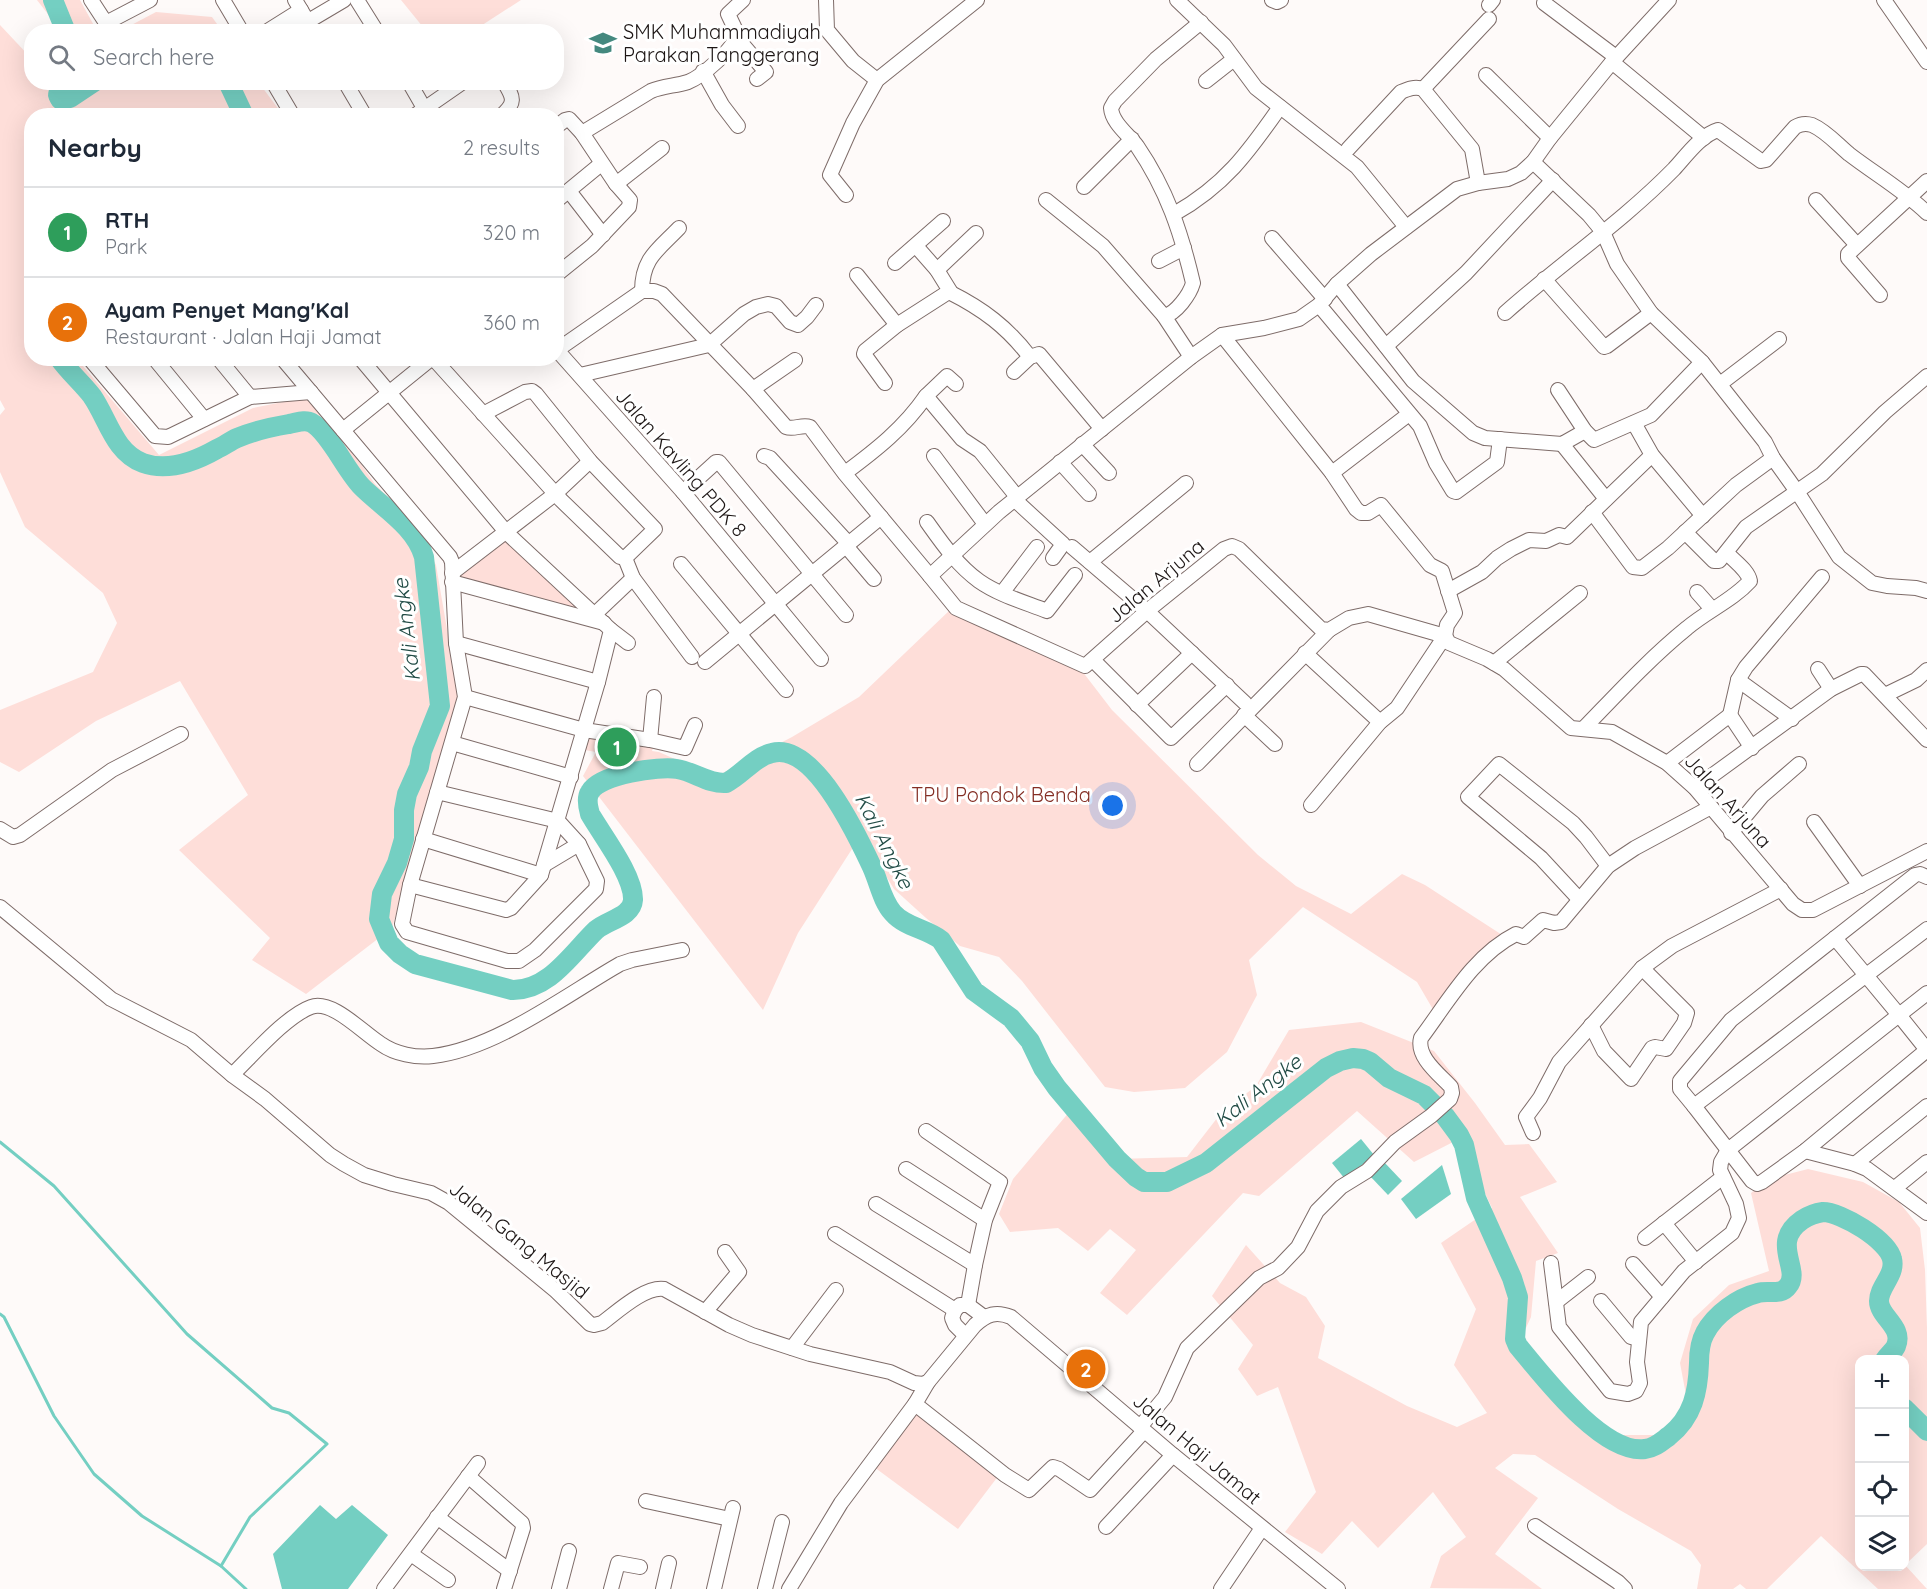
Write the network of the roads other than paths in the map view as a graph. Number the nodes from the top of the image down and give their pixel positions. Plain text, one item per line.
1 (91, 0) edge
2 (150, 0) edge
3 (223, 0) edge
4 (344, 0) edge
5 (357, 0) edge
6 (743, 0) edge
7 (826, 0) edge
8 (977, 0) edge
9 (1272, 0) edge
10 (1281, 0) edge
11 (1669, 0) edge
12 (1884, 0) edge
13 (1183, 2) edge
14 (1544, 3) dead end
15 (304, 16) edge
16 (1489, 20) dead end
17 (1201, 22) junction
18 (237, 24) edge
19 (285, 24) edge
20 (372, 24) edge
21 (737, 38) junction
22 (1234, 59) junction
23 (1614, 60) junction
24 (1927, 62) edge
25 (703, 71) junction
26 (1486, 75) dead end
27 (757, 79) dead end
28 (877, 80) junction
29 (1206, 81) dead end
30 (1423, 89) junction
31 (278, 90) edge
32 (350, 90) edge
33 (412, 90) edge
34 (451, 90) edge
35 (509, 90) edge
36 (1280, 106) junction
37 (288, 108) edge
38 (360, 108) edge
39 (418, 108) edge
40 (425, 108) edge
41 (507, 108) edge
42 (564, 124) edge
43 (738, 126) dead end
44 (582, 133) junction
45 (1550, 138) junction
46 (1704, 138) junction
47 (1132, 139) junction
48 (663, 148) dead end
49 (1348, 149) dead end
50 (1533, 162) junction
51 (601, 164) junction
52 (1553, 180) junction
53 (1927, 181) edge
54 (1478, 183) junction
55 (616, 184) junction
56 (1084, 187) dead end
57 (569, 191) junction
58 (564, 195) edge
59 (846, 195) dead end
60 (1910, 197) junction
61 (1046, 200) dead end
62 (1816, 200) dead end
63 (1927, 213) edge
64 (1174, 214) junction
65 (943, 221) dead end
66 (1406, 227) junction
67 (679, 228) dead end
68 (1603, 232) junction
69 (976, 233) dead end
70 (603, 235) junction
71 (1272, 238) dead end
72 (1857, 245) junction
73 (916, 246) junction
74 (1184, 248) junction
75 (1159, 261) dead end
76 (894, 263) dead end
77 (564, 268) edge
78 (937, 270) junction
79 (857, 275) dead end
80 (1544, 279) junction
81 (1337, 284) junction
82 (642, 291) junction
83 (949, 292) junction
84 (1880, 295) dead end
85 (1322, 302) junction
86 (816, 305) dead end
87 (1505, 313) dead end
88 (1651, 313) junction
89 (1164, 316) junction
90 (897, 325) junction
91 (1222, 335) junction
92 (1779, 339) dead end
93 (564, 344) edge
94 (709, 345) junction
95 (1386, 346) junction
96 (564, 357) edge
97 (1030, 357) junction
98 (1191, 357) junction
99 (795, 360) dead end
100 (1702, 362) junction
101 (96, 366) edge
102 (161, 366) edge
103 (225, 366) edge
104 (289, 366) edge
105 (367, 366) edge
106 (423, 366) edge
107 (440, 366) edge
108 (1014, 372) dead end
109 (580, 375) junction
110 (1927, 376) edge
111 (885, 383) dead end
112 (956, 384) dead end
113 (1720, 384) junction
114 (753, 389) junction
115 (1558, 390) dead end
116 (311, 392) junction
117 (389, 392) junction
118 (926, 396) junction
119 (250, 397) junction
120 (483, 414) junction
121 (1409, 414) junction
122 (204, 419) junction
123 (1634, 423) junction
124 (1102, 429) junction
125 (343, 430) junction
126 (1585, 431) junction
127 (1500, 439) junction
128 (1082, 444) junction
129 (1562, 444) junction
130 (1652, 455) junction
131 (764, 456) dead end
132 (934, 456) dead end
133 (1773, 458) junction
134 (590, 461) junction
135 (1060, 462) junction
136 (845, 473) junction
137 (1109, 473) dead end
138 (1332, 473) junction
139 (1186, 483) dead end
140 (683, 492) junction
141 (1798, 493) junction
142 (555, 494) junction
143 (1089, 494) dead end
144 (1016, 499) junction
145 (1606, 499) junction
146 (1592, 512) junction
147 (1703, 516) junction
148 (881, 517) junction
149 (927, 522) dead end
150 (985, 524) junction
151 (1685, 532) junction
152 (507, 533) junction
153 (847, 545) junction
154 (1037, 547) dead end
155 (1072, 547) dead end
156 (1726, 553) junction
157 (951, 555) junction
158 (626, 558) junction
159 (1053, 558) dead end
160 (1090, 562) junction
161 (681, 564) dead end
162 (812, 574) junction
163 (1075, 575) dead end
164 (930, 576) junction
165 (1822, 577) dead end
166 (452, 578) junction
167 (633, 578) junction
168 (874, 579) dead end
169 (1448, 591) junction
170 (1927, 591) edge
171 (1697, 592) dead end
172 (1002, 593) junction
173 (1580, 593) dead end
174 (775, 604) junction
175 (1712, 609) junction
176 (1147, 611) junction
177 (846, 615) dead end
178 (604, 622) junction
179 (1329, 630) junction
180 (740, 634) junction
181 (1445, 636) junction
182 (456, 643) junction
183 (628, 643) dead end
184 (1192, 653) junction
185 (1305, 653) junction
186 (821, 659) dead end
187 (1090, 663) junction
188 (1494, 663) junction
189 (1818, 669) dead end
190 (1927, 670) edge
191 (1738, 680) junction
192 (598, 682) junction
193 (1227, 685) junction
194 (1831, 688) junction
195 (786, 690) dead end
196 (1885, 695) junction
197 (465, 697) junction
198 (654, 698) dead end
199 (1137, 705) junction
200 (1245, 709) junction
201 (1730, 715) junction
202 (1792, 719) junction
203 (1380, 722) junction
204 (695, 725) dead end
205 (1584, 728) junction
206 (584, 730) junction
207 (181, 734) dead end
208 (650, 740) junction
209 (1927, 740) edge
210 (452, 743) junction
211 (1275, 744) dead end
212 (1752, 748) junction
213 (1667, 763) junction
214 (1197, 764) dead end
215 (1799, 764) dead end
216 (571, 777) junction
217 (1695, 788) junction
218 (437, 792) junction
219 (1311, 805) dead end
220 (1711, 807) junction
221 (558, 820) junction
222 (1814, 822) dead end
223 (0, 829) edge
224 (1731, 833) junction
225 (423, 839) junction
226 (579, 843) junction
227 (1927, 851) edge
228 (1608, 866) junction
229 (543, 870) junction
230 (1927, 877) edge
231 (410, 885) junction
232 (1860, 886) junction
233 (1781, 889) junction
234 (1579, 900) junction
235 (0, 907) edge
236 (1927, 929) edge
237 (1835, 938) junction
238 (682, 950) dead end
239 (1642, 968) junction
240 (1867, 976) junction
241 (1927, 993) edge
242 (1899, 1015) junction
243 (1591, 1025) junction
244 (1925, 1055) edge
245 (232, 1075) junction
246 (1695, 1106) junction
247 (1927, 1106) edge
248 (926, 1131) dead end
249 (1533, 1133) dead end
250 (1728, 1150) junction
251 (1806, 1151) junction
252 (1927, 1162) edge
253 (1855, 1164) junction
254 (906, 1169) dead end
255 (1724, 1177) junction
256 (1895, 1188) junction
257 (876, 1204) dead end
258 (1927, 1213) edge
259 (985, 1220) junction
260 (1665, 1223) junction
261 (835, 1234) dead end
262 (1645, 1238) dead end
263 (725, 1252) dead end
264 (1696, 1262) junction
265 (1551, 1263) dead end
266 (1633, 1264) dead end
267 (975, 1265) junction
268 (1588, 1277) dead end
269 (836, 1290) dead end
270 (1662, 1297) junction
271 (1601, 1301) dead end
272 (1556, 1302) junction
273 (961, 1308) junction
274 (705, 1312) junction
275 (984, 1317) junction
276 (965, 1335) junction
277 (1639, 1339) junction
278 (792, 1348) junction
279 (928, 1382) junction
280 (915, 1404) junction
281 (1142, 1429) junction
282 (1173, 1455) junction
283 (478, 1463) dead end
284 (468, 1476) junction
285 (646, 1501) dead end
286 (438, 1517) junction
287 (782, 1522) dead end
288 (1535, 1526) dead end
289 (1106, 1527) dead end
290 (1262, 1528) junction
291 (569, 1551) dead end
292 (411, 1554) junction
293 (669, 1563) dead end
294 (640, 1568) dead end
295 (510, 1570) junction
296 (448, 1580) dead end
297 (384, 1589) edge
298 (504, 1589) edge
299 (559, 1589) edge
300 (611, 1589) edge
301 (663, 1589) edge
302 (714, 1589) edge
303 (765, 1589) edge
304 (789, 1589) edge
305 (1221, 1589) edge
306 (1338, 1589) edge
307 (1625, 1589) edge

1 - 2 street
3 - 18 street
4 - 15 street
5 - 20 street
6 - 21 street
7 - 28 street
8 - 28 street
9 - 10 street
11 - 23 street
12 - 24 street
13 - 17 street
14 - 23 street
15 - 19 street
16 - 30 street
17 - 22 street
17 - 47 street
21 - 25 street
21 - 27 street
22 - 29 street
22 - 36 street
23 - 45 street
23 - 46 street
25 - 43 street
25 - 44 street
26 - 45 street
28 - 59 street
30 - 49 street
30 - 54 street
31 - 37 street
32 - 38 street
33 - 39 street
34 - 40 street
35 - 41 street
36 - 64 street
36 - 66 street
42 - 44 street
44 - 51 street
45 - 50 street
46 - 60 street
46 - 68 street
47 - 56 street
47 - 64 street
48 - 55 street
50 - 52 street
50 - 54 street
51 - 55 street
51 - 57 street
52 - 68 street
52 - 95 street
53 - 60 street
54 - 66 street
55 - 70 street
57 - 58 street
57 - 70 street
60 - 63 street
60 - 72 street
61 - 89 street
62 - 72 street
64 - 74 street
65 - 73 street
66 - 81 street
67 - 82 street
68 - 80 street
68 - 88 street
69 - 78 street
70 - 77 street
71 - 85 street
72 - 84 street
73 - 76 street
73 - 78 street
74 - 75 street
74 - 89 street
78 - 83 street
79 - 90 street
80 - 87 street
80 - 88 street
81 - 85 street
81 - 95 street
82 - 93 street
82 - 94 street
83 - 90 street
83 - 97 street
85 - 91 street
85 - 121 street
86 - 94 street
88 - 100 street
89 - 98 street
90 - 111 street
91 - 98 street
91 - 138 street
92 - 113 street
94 - 109 street
94 - 114 street
95 - 127 street
96 - 109 street, Jalan Kavling PDK 8
97 - 108 street
97 - 124 street
98 - 124 street
99 - 114 street
100 - 113 street
100 - 123 street
101 - 122 street
102 - 122 street
103 - 119 street
104 - 116 street
105 - 117 street
106 - 117 street
107 - 120 street
109 - 140 street, Jalan Kavling PDK 8
110 - 141 street
112 - 118 street
113 - 133 street
114 - 136 street
115 - 126 street
116 - 119 street
116 - 125 street
117 - 125 street
117 - 152 street
118 - 136 street
118 - 144 street
119 - 122 street
120 - 134 street
120 - 142 street
121 - 127 street
121 - 138 street
123 - 126 street
123 - 130 street
124 - 128 street
125 - 166 street
126 - 129 street
127 - 129 street
128 - 135 street
128 - 137 street
129 - 145 street
130 - 145 street
130 - 147 street
131 - 153 street
132 - 150 street
133 - 141 street
133 - 147 street
134 - 142 street
134 - 158 street
135 - 143 street
135 - 144 street
136 - 148 street
138 - 169 street
139 - 160 street
140 - 162 street
140 - 174 street, Jalan Kavling PDK 8
141 - 156 street
141 - 170 street
142 - 152 street
142 - 158 street
144 - 150 street
144 - 159 street
145 - 146 street
146 - 151 street
146 - 169 street
147 - 151 street
148 - 153 street
148 - 164 street
149 - 157 street
150 - 157 street
151 - 156 street
152 - 166 street
152 - 178 street
153 - 162 street
153 - 168 street
154 - 172 street
155 - 160 street
156 - 175 street
157 - 164 street
157 - 172 street
158 - 167 street
160 - 176 street
161 - 180 street
162 - 174 street
162 - 177 street
163 - 172 street
164 - 187 street
165 - 191 street
166 - 178 street
166 - 182 street
167 - 178 street
167 - 180 street
169 - 181 street
171 - 175 street
173 - 188 street
174 - 180 street
174 - 186 street, Jalan Kavling PDK 8
175 - 205 street
176 - 179 street, Jalan Arjuna
176 - 184 street
176 - 187 street, Jalan Arjuna
178 - 183 street
178 - 192 street
179 - 181 street, Jalan Arjuna
179 - 185 street
180 - 195 street
181 - 188 street, Jalan Arjuna
181 - 203 street
182 - 192 street
182 - 197 street
184 - 193 street
184 - 199 street
185 - 200 street
185 - 203 street
187 - 199 street
188 - 205 street, Jalan Arjuna
189 - 194 street
190 - 196 street
191 - 201 street
191 - 202 street
192 - 206 street
193 - 199 street
193 - 200 street
194 - 196 street
194 - 202 street
196 - 209 street
197 - 206 street
197 - 210 street
198 - 208 street
200 - 211 street
200 - 214 street
201 - 212 street
201 - 213 street
202 - 212 street
203 - 219 street
204 - 208 street
205 - 213 street, Jalan Arjuna
206 - 208 street
206 - 216 street
207 - 223 street
210 - 216 street
210 - 218 street
212 - 217 street
213 - 217 street, Jalan Arjuna
215 - 224 street
216 - 221 street
217 - 220 street, Jalan Arjuna
218 - 221 street
218 - 225 street
220 - 224 street, Jalan Arjuna
220 - 228 street
221 - 226 street
221 - 229 street
222 - 232 street
224 - 233 street, Jalan Arjuna
225 - 229 street
225 - 231 street
226 - 229 street
226 - 231 street
227 - 232 street, Jalan Arjuna
228 - 234 street
228 - 234 street
229 - 231 street
230 - 237 street
232 - 233 street, Jalan Arjuna
233 - 239 street
234 - 281 street
235 - 245 street, Jalan Gang Masjid
236 - 240 street
237 - 240 street
237 - 246 street
238 - 245 street
239 - 243 street
239 - 243 street
240 - 242 street
240 - 246 street
241 - 242 street
242 - 244 street
242 - 250 street
243 - 249 street
244 - 251 street
245 - 274 street, Jalan Gang Masjid
246 - 250 street
247 - 253 street
248 - 259 street
250 - 251 street
250 - 255 street
251 - 253 street
252 - 256 street
253 - 256 street
254 - 259 street
255 - 260 street
255 - 264 street
256 - 258 street
257 - 267 street
259 - 267 street
260 - 262 street
260 - 264 street
261 - 273 street
263 - 274 street
264 - 270 street
265 - 272 street
266 - 270 street
267 - 273 street
268 - 272 street
269 - 278 street
270 - 277 street
271 - 277 street
272 - 277 street
273 - 275 street
273 - 276 street
274 - 278 street, Jalan Gang Masjid
275 - 276 street
275 - 281 street, Jalan Haji Jamat
276 - 279 street
278 - 279 street, Jalan Gang Masjid
279 - 280 street
280 - 281 street
280 - 304 street
281 - 282 street, Jalan Haji Jamat
282 - 289 street
282 - 290 street, Jalan Haji Jamat
283 - 284 street
284 - 286 street
284 - 295 street
285 - 302 street
286 - 292 street
286 - 295 street
287 - 303 street
288 - 307 street
290 - 305 street
290 - 306 street, Jalan Haji Jamat
291 - 299 street
292 - 296 street
292 - 297 street
293 - 301 street
294 - 300 street
295 - 298 street

